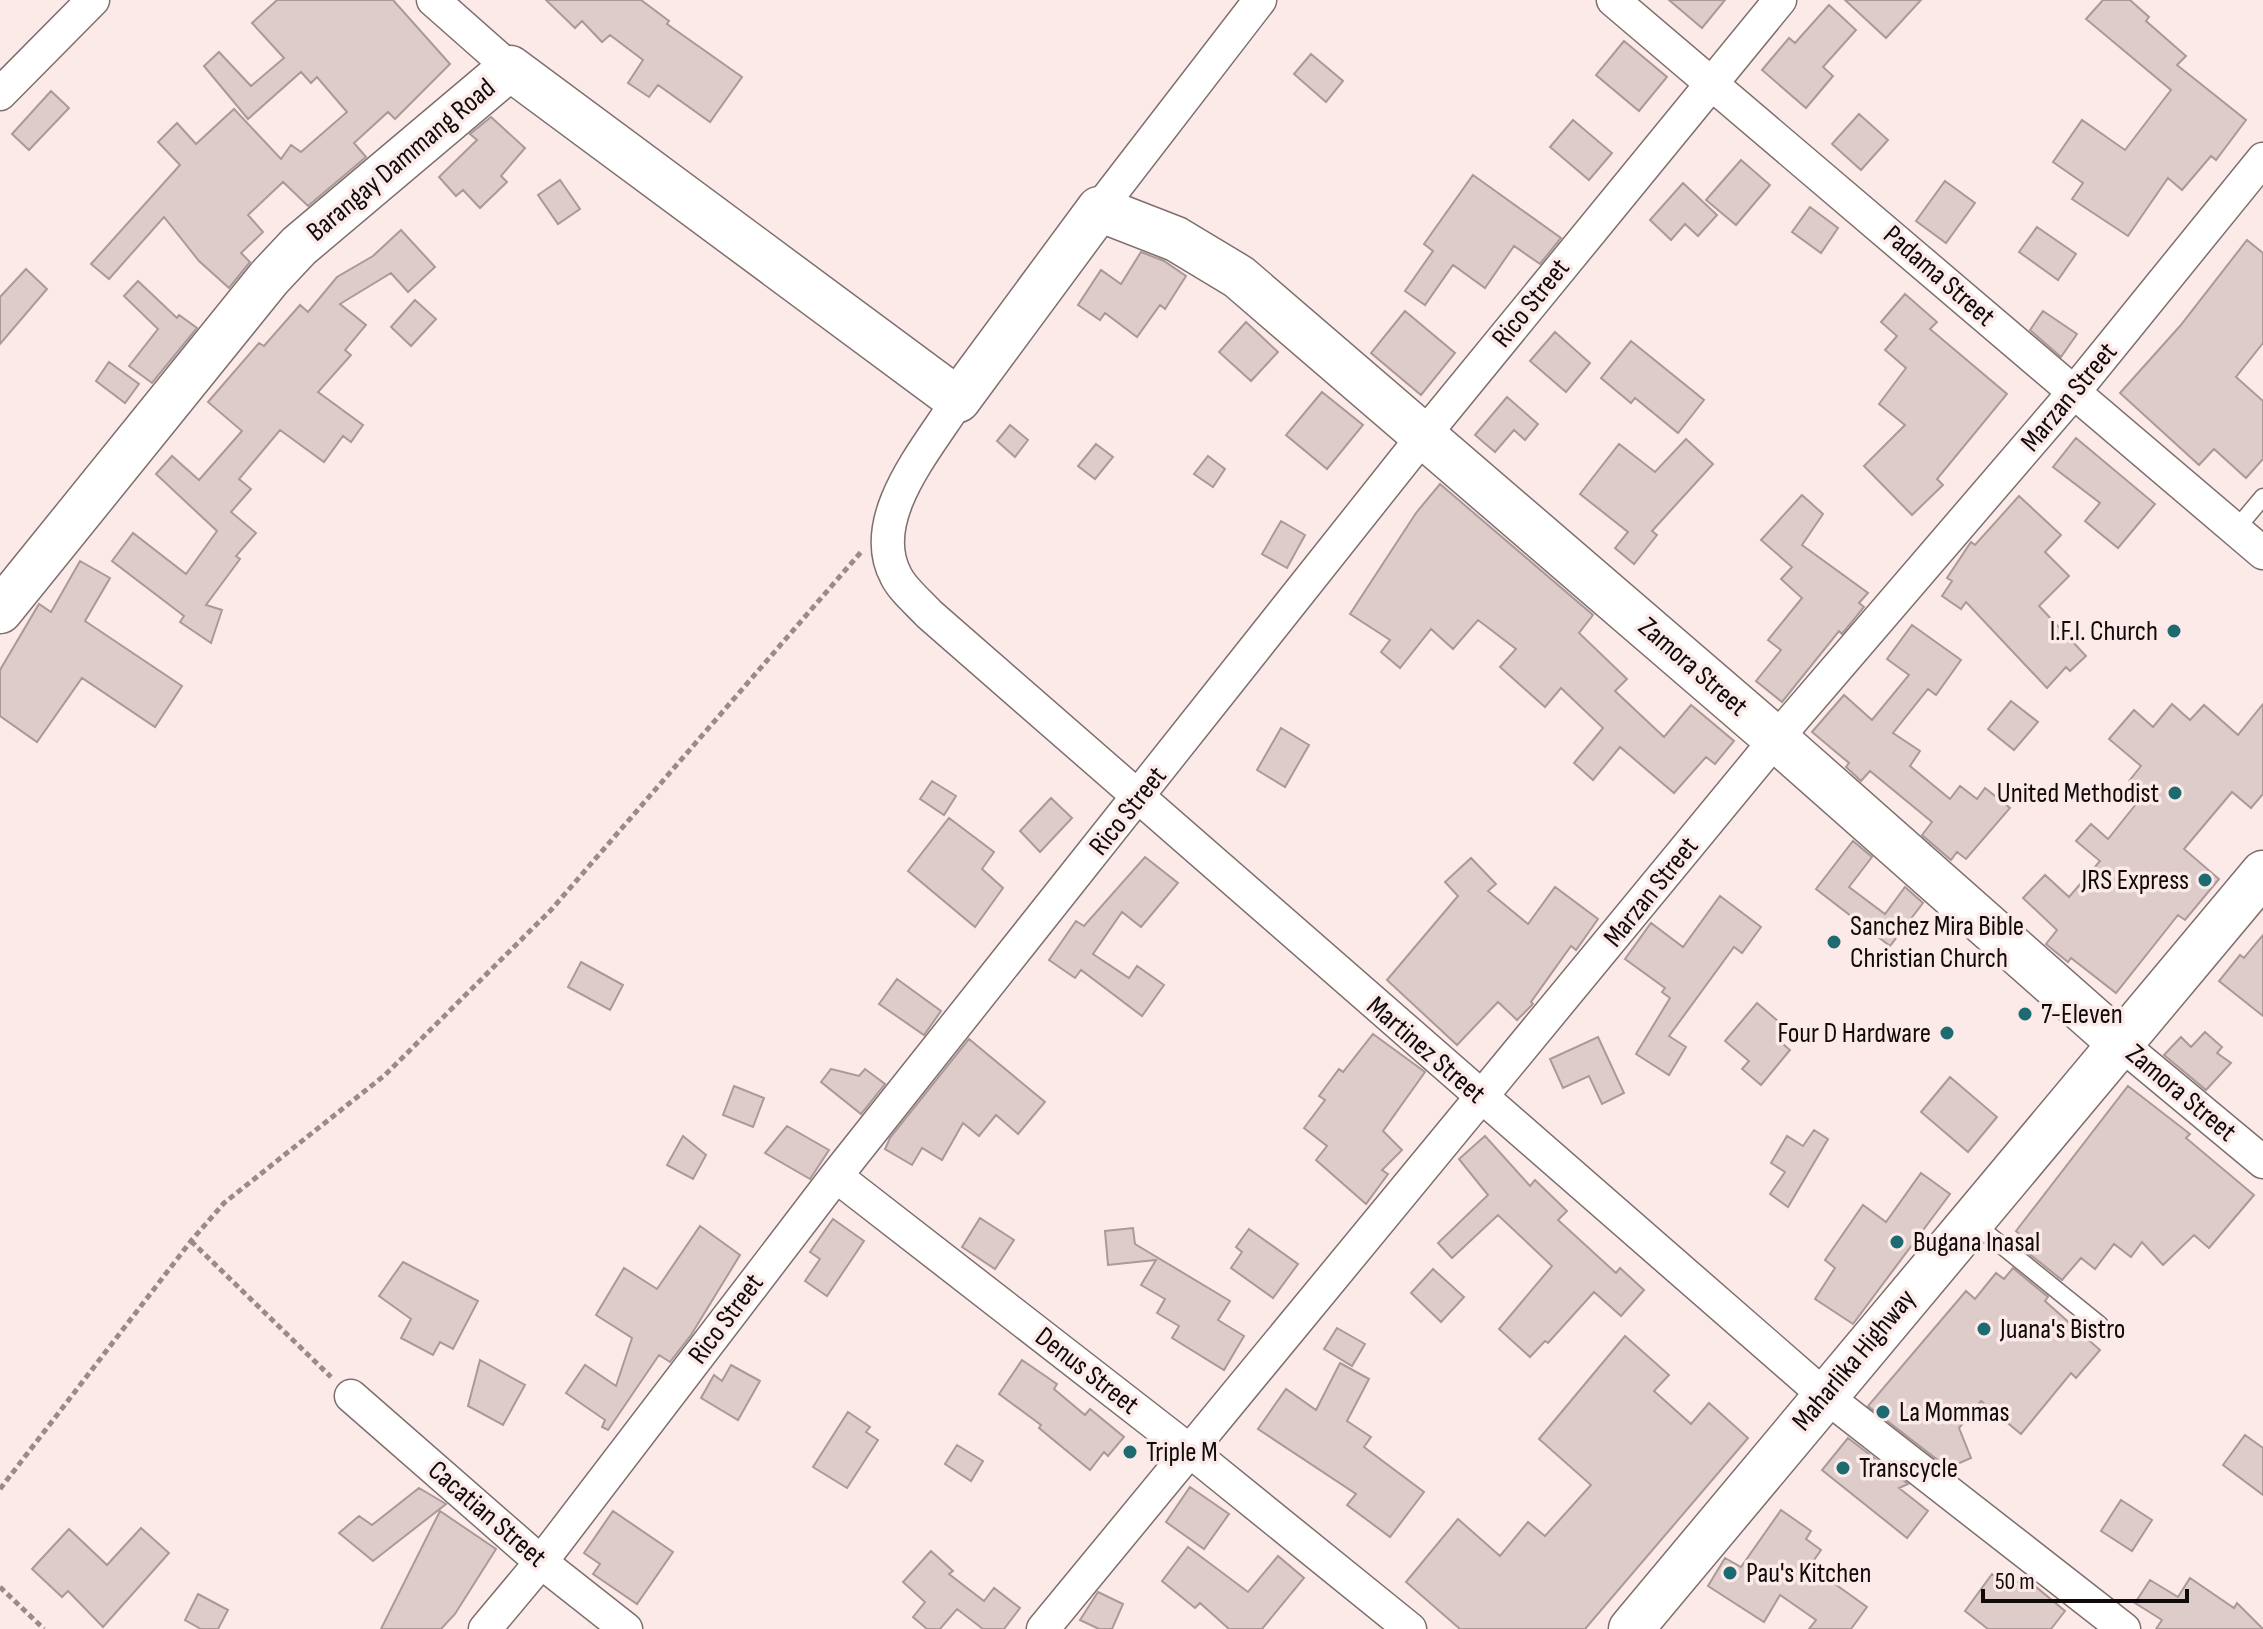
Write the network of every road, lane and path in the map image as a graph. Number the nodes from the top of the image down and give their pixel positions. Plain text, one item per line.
1 (93, 0) edge
2 (1260, 0) edge
3 (1613, 0) edge
4 (1780, 0) edge
5 (446, 4) edge
6 (510, 68) junction
7 (1711, 81) junction
8 (0, 94) edge
9 (2263, 159) edge
10 (1099, 209) junction
11 (2074, 392) junction
12 (958, 400) junction
13 (1425, 434) junction
14 (2263, 497) edge
15 (891, 518) junction
16 (2236, 529) junction
17 (2263, 553) edge
18 (0, 611) edge
19 (1776, 739) junction
20 (1138, 799) junction
21 (2263, 873) edge
22 (2121, 1044) junction
23 (1482, 1098) junction
24 (2263, 1162) edge
25 (836, 1176) junction
26 (1971, 1221) junction
27 (191, 1241) junction
28 (2100, 1325) dead end
29 (1824, 1395) junction
30 (351, 1396) joint
31 (1190, 1451) junction
32 (0, 1489) edge
33 (541, 1562) junction
34 (0, 1587) edge
35 (44, 1629) edge
36 (485, 1629) edge
37 (626, 1629) edge
38 (1043, 1629) edge
39 (1410, 1629) edge
40 (1631, 1629) edge
41 (2124, 1629) edge

1 - 8 street
2 - 10 street
3 - 7 street, Padama Street
4 - 7 street, Rico Street
5 - 6 street
6 - 12 main road, Barangay Dammang Road
6 - 18 main road, Barangay Dammang Road
7 - 11 street, Padama Street
7 - 13 street, Rico Street
9 - 11 street, Marzan Street
10 - 12 main road
10 - 13 main road, Zamora Street
11 - 16 street, Padama Street
11 - 19 street, Marzan Street
12 - 15 street, Martinez Street
13 - 19 main road, Zamora Street
13 - 20 street, Rico Street
14 - 16 lane
15 - 20 street, Martinez Street
15 - 27 path
16 - 17 street, Padama Street
19 - 22 main road, Zamora Street
19 - 23 street, Marzan Street
20 - 23 street, Martinez Street
20 - 25 street, Rico Street
21 - 22 main road, Maharlika Highway
22 - 24 street, Zamora Street
22 - 26 main road, Maharlika Highway
23 - 29 street, Martinez Street
23 - 31 street, Marzan Street
25 - 31 street, Denus Street
25 - 33 street, Rico Street
26 - 28 lane
26 - 29 main road, Maharlika Highway
27 - 30 path
27 - 32 path
29 - 40 main road, Maharlika Highway
29 - 41 street, Martinez Street
30 - 33 street, Cacatian Street
31 - 38 street, Marzan Street
31 - 39 street, Denus Street
33 - 36 street, Rico Street
33 - 37 street, Cacatian Street
34 - 35 path

